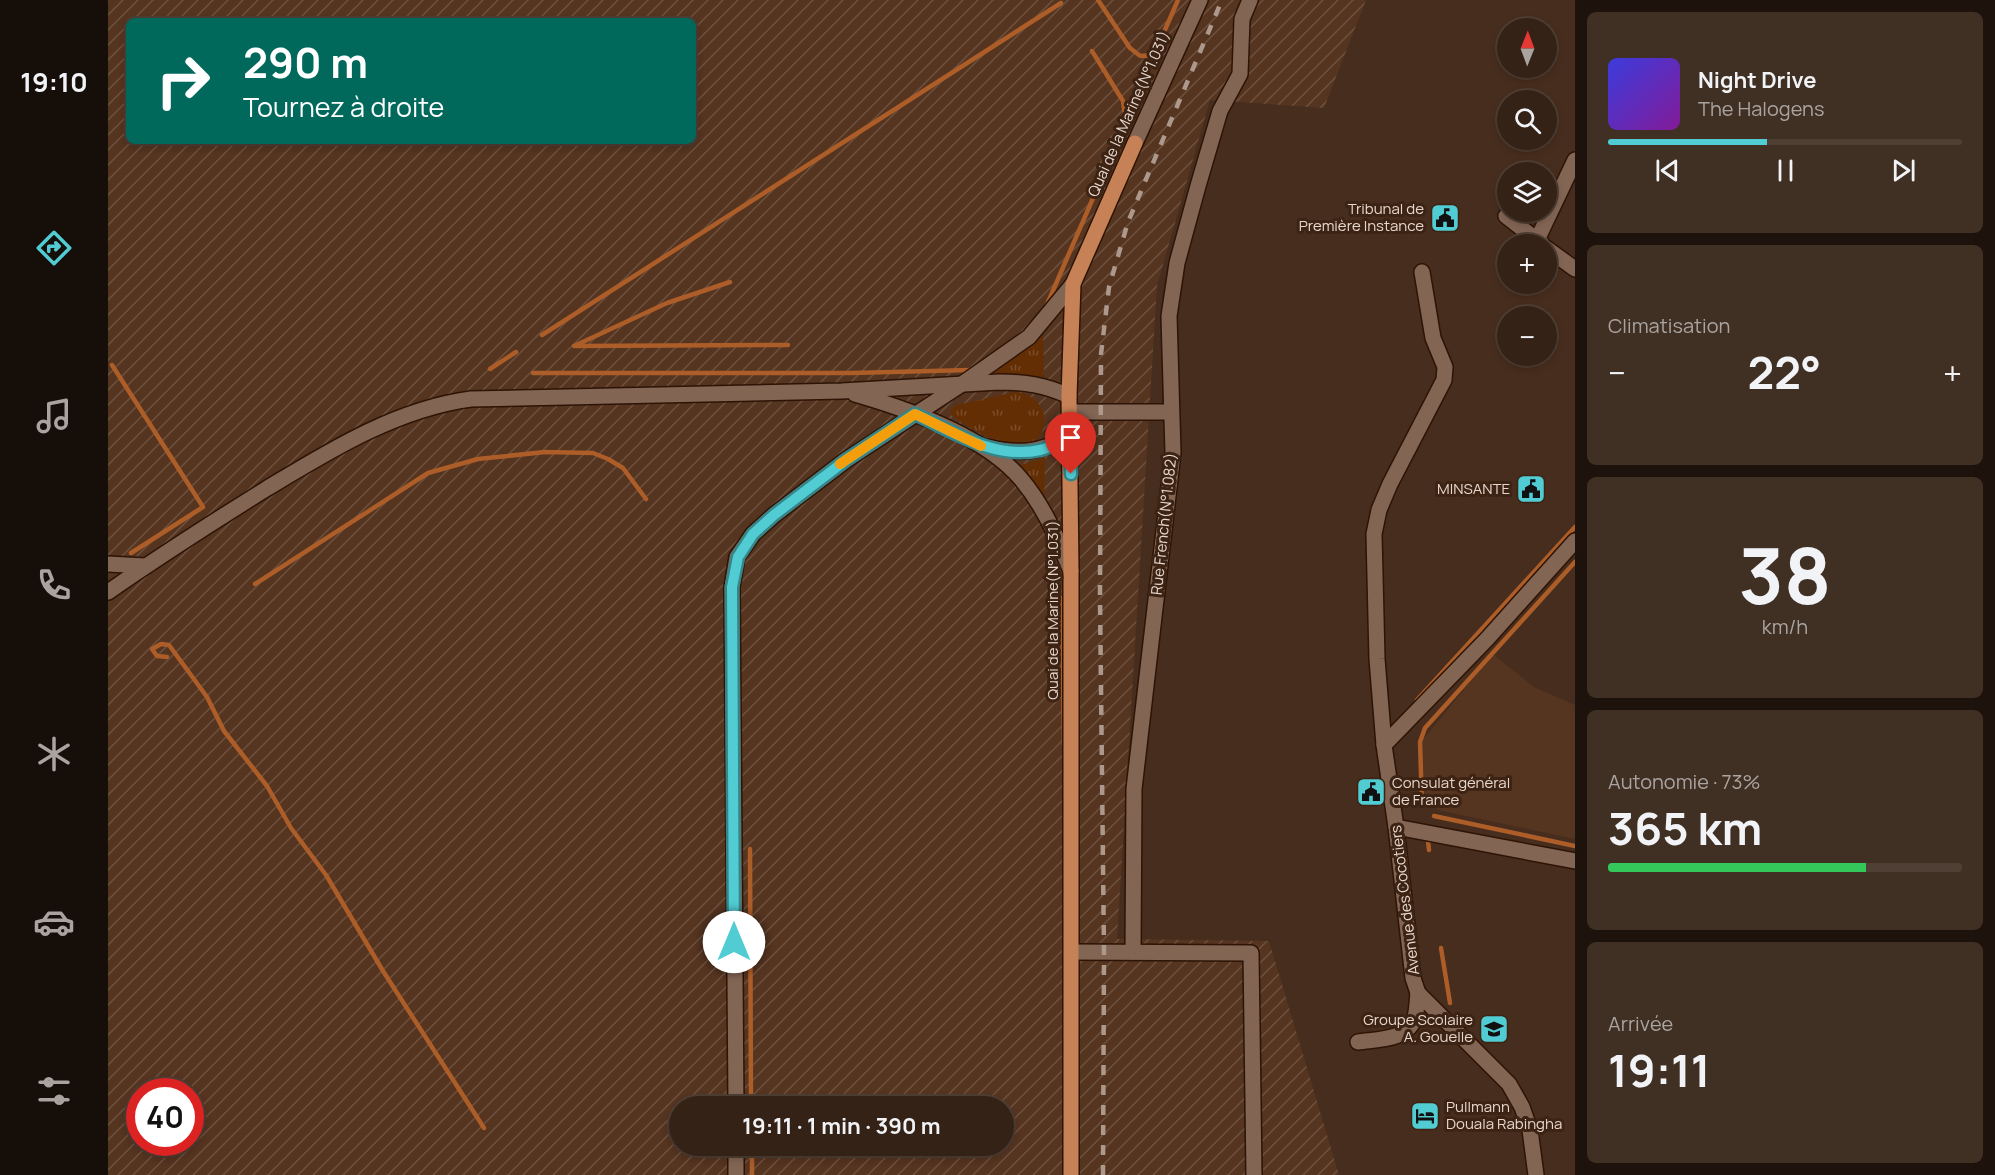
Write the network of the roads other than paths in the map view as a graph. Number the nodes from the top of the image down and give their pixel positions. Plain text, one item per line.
1 (1200, 0) edge
2 (1250, 0) edge
3 (1135, 143) joint
4 (1575, 160) edge
5 (1514, 222) edge
6 (1529, 234) edge
7 (1546, 234) edge
8 (1557, 255) edge
9 (1575, 269) edge
10 (1422, 272) dead end
11 (1073, 284) junction
12 (962, 384) junction
13 (842, 391) junction
14 (1069, 396) junction
15 (1070, 412) junction
16 (1170, 412) junction
17 (915, 414) junction
18 (1070, 436) junction
19 (978, 445) junction
20 (1575, 541) edge
21 (108, 564) edge
22 (145, 566) junction
23 (1071, 571) junction
24 (108, 592) edge
25 (1384, 745) junction
26 (1396, 827) junction
27 (1575, 861) edge
28 (1072, 952) junction
29 (1133, 952) junction
30 (1418, 993) junction
31 (1358, 1042) dead end
32 (736, 1096) edge
33 (736, 1156) edge
34 (736, 1175) edge
35 (1071, 1175) edge
36 (1254, 1175) edge
37 (1536, 1175) edge

1 - 3 street, Quai de la Marine(N°1.031)
2 - 16 street, Rue French(N°1.082)
3 - 11 main road, Quai de la Marine(N°1.031)
4 - 7 street
5 - 6 street
8 - 9 street
10 - 25 street, Avenue des Cocotiers
11 - 12 street
11 - 14 main road, Quai de la Marine(N°1.031)
12 - 13 street
12 - 14 street
12 - 17 street
13 - 17 street
13 - 22 street
14 - 15 main road, Quai de la Marine(N°1.031)
15 - 16 street
15 - 18 main road, Quai de la Marine(N°1.031)
16 - 29 street, Rue French(N°1.082)
17 - 19 street
17 - 32 street
18 - 19 street
18 - 23 main road, Quai de la Marine(N°1.031)
19 - 23 street
20 - 25 street
21 - 22 street
22 - 24 street
23 - 28 main road, Quai de la Marine(N°1.031)
25 - 26 street, Avenue des Cocotiers
26 - 27 street
26 - 30 street, Avenue des Cocotiers
28 - 29 street
28 - 35 main road, Quai de la Marine(N°1.031)
29 - 36 street
30 - 31 street
30 - 37 street, Avenue des Cocotiers
33 - 34 street

